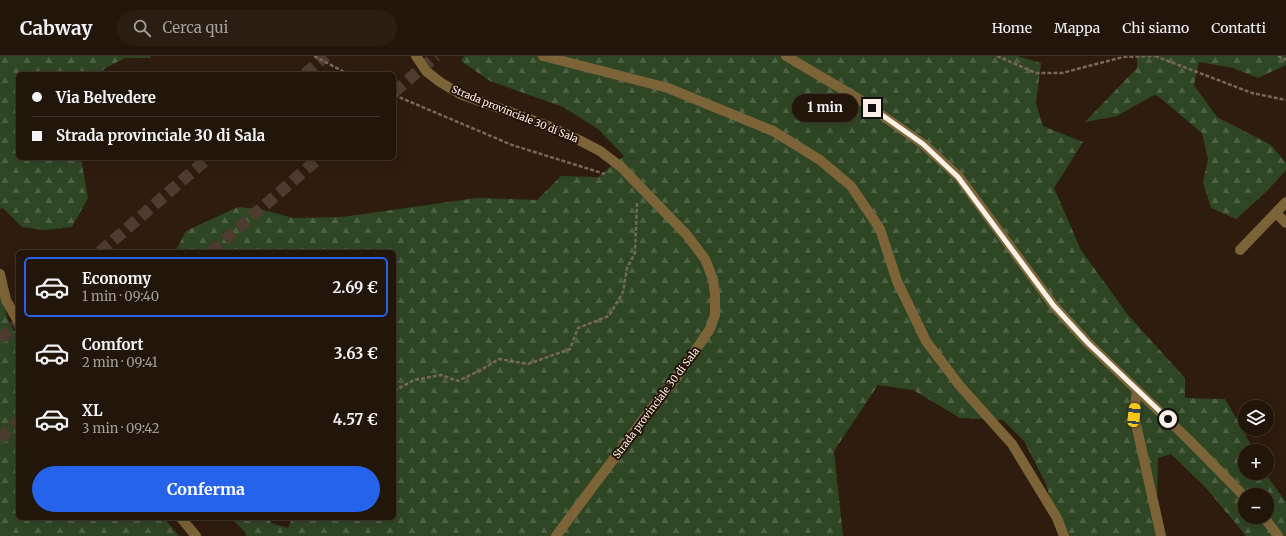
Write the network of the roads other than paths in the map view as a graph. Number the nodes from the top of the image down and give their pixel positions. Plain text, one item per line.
1 (416, 56) edge
2 (542, 56) edge
3 (786, 56) edge
4 (1286, 202) edge
5 (1276, 213) junction
6 (1286, 223) edge
7 (1240, 250) dead end
8 (0, 274) edge
9 (16, 318) edge
10 (1137, 390) junction
11 (1238, 490) edge
12 (183, 520) edge
13 (1269, 524) edge
14 (196, 536) edge
15 (556, 536) edge
16 (1064, 536) edge
17 (1161, 536) edge
18 (1278, 536) edge

1 - 15 street, Strada provinciale 30 di Sala
2 - 16 street
3 - 10 street
4 - 5 street
5 - 6 street
5 - 7 street
8 - 9 street
10 - 11 street
10 - 17 street
12 - 14 street
13 - 18 street

